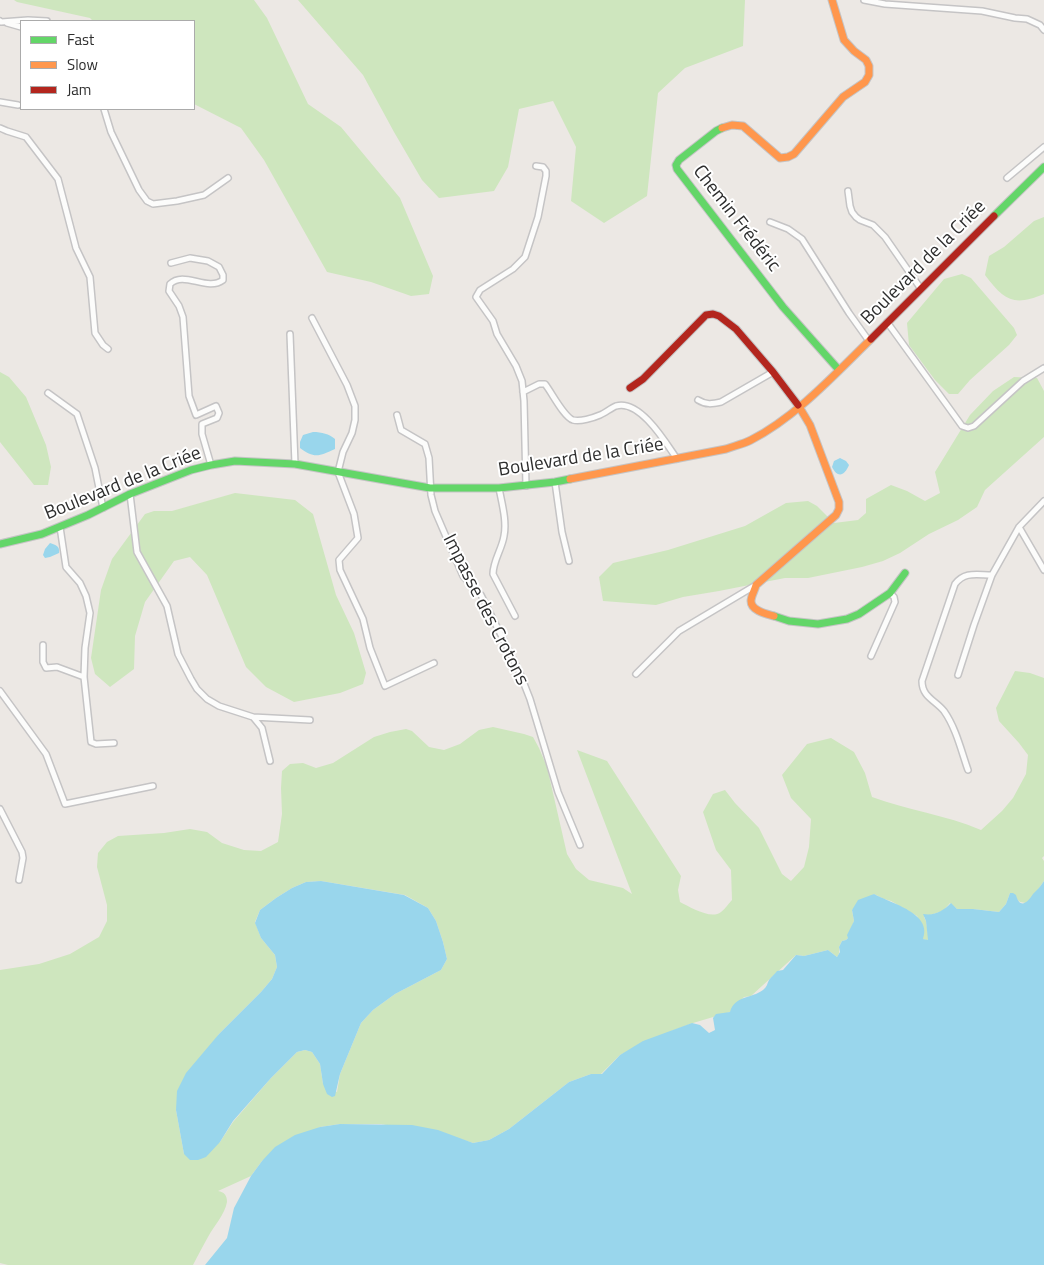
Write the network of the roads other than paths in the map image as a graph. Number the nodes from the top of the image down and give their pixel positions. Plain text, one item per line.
1 (832, 0) edge
2 (864, 0) edge
3 (20, 20) edge
4 (1, 21) edge
5 (20, 27) edge
6 (1044, 30) edge
7 (0, 102) edge
8 (18, 105) dead end
9 (104, 110) edge
10 (0, 128) edge
11 (1043, 150) edge
12 (536, 166) dead end
13 (1044, 166) edge
14 (228, 178) dead end
15 (1007, 178) dead end
16 (848, 191) dead end
17 (770, 222) dead end
18 (171, 263) dead end
19 (921, 289) junction
20 (312, 318) dead end
21 (887, 322) junction
22 (290, 334) dead end
23 (869, 341) junction
24 (108, 349) dead end
25 (1044, 368) edge
26 (839, 370) junction
27 (773, 372) junction
28 (630, 388) dead end
29 (523, 392) junction
30 (48, 393) dead end
31 (698, 400) dead end
32 (800, 407) junction
33 (398, 415) dead end
34 (677, 460) junction
35 (211, 464) junction
36 (295, 464) junction
37 (338, 472) junction
38 (556, 482) junction
39 (526, 486) junction
40 (430, 488) junction
41 (499, 488) junction
42 (130, 494) junction
43 (1044, 501) edge
44 (103, 508) junction
45 (60, 527) junction
46 (1019, 527) junction
47 (0, 544) edge
48 (569, 561) dead end
49 (1044, 570) edge
50 (905, 573) dead end
51 (992, 575) junction
52 (756, 585) junction
53 (890, 593) junction
54 (515, 616) dead end
55 (43, 645) dead end
56 (871, 656) dead end
57 (434, 663) dead end
58 (636, 674) dead end
59 (958, 675) dead end
60 (84, 677) junction
61 (0, 690) edge
62 (253, 717) junction
63 (310, 720) dead end
64 (114, 743) dead end
65 (270, 761) dead end
66 (968, 770) dead end
67 (153, 786) dead end
68 (0, 808) edge
69 (580, 845) dead end
70 (19, 880) dead end

1 - 26 street, Chemin Frédéric
2 - 6 street
3 - 4 street
4 - 5 street
7 - 8 street
9 - 14 street
10 - 24 street
11 - 15 street
12 - 29 street
13 - 19 street, Boulevard de la Criée
16 - 19 street
17 - 23 street
18 - 35 street
19 - 21 street, Boulevard de la Criée
20 - 37 street
21 - 23 street, Boulevard de la Criée
21 - 25 street
22 - 36 street
23 - 26 street, Boulevard de la Criée
26 - 32 street, Boulevard de la Criée
27 - 28 street
27 - 31 street
27 - 32 street
29 - 34 street
29 - 39 street
30 - 44 street
32 - 34 street, Boulevard de la Criée
32 - 52 street
33 - 40 street, Impasse des Crotons
34 - 38 street, Boulevard de la Criée
35 - 36 street, Boulevard de la Criée
35 - 42 street, Boulevard de la Criée
36 - 37 street, Boulevard de la Criée
37 - 40 street, Boulevard de la Criée
37 - 57 street
38 - 39 street, Boulevard de la Criée
38 - 48 street
39 - 41 street, Boulevard de la Criée
40 - 41 street, Boulevard de la Criée
40 - 69 street, Impasse des Crotons
41 - 54 street
42 - 44 street, Boulevard de la Criée
42 - 62 street
43 - 46 street
44 - 45 street, Boulevard de la Criée
45 - 47 street, Boulevard de la Criée
45 - 60 street
46 - 49 street
46 - 51 street
50 - 53 street
51 - 59 street
51 - 66 street
52 - 53 street
52 - 58 street
53 - 56 street
55 - 60 street
60 - 64 street
61 - 67 street
62 - 63 street
62 - 65 street
68 - 70 street

